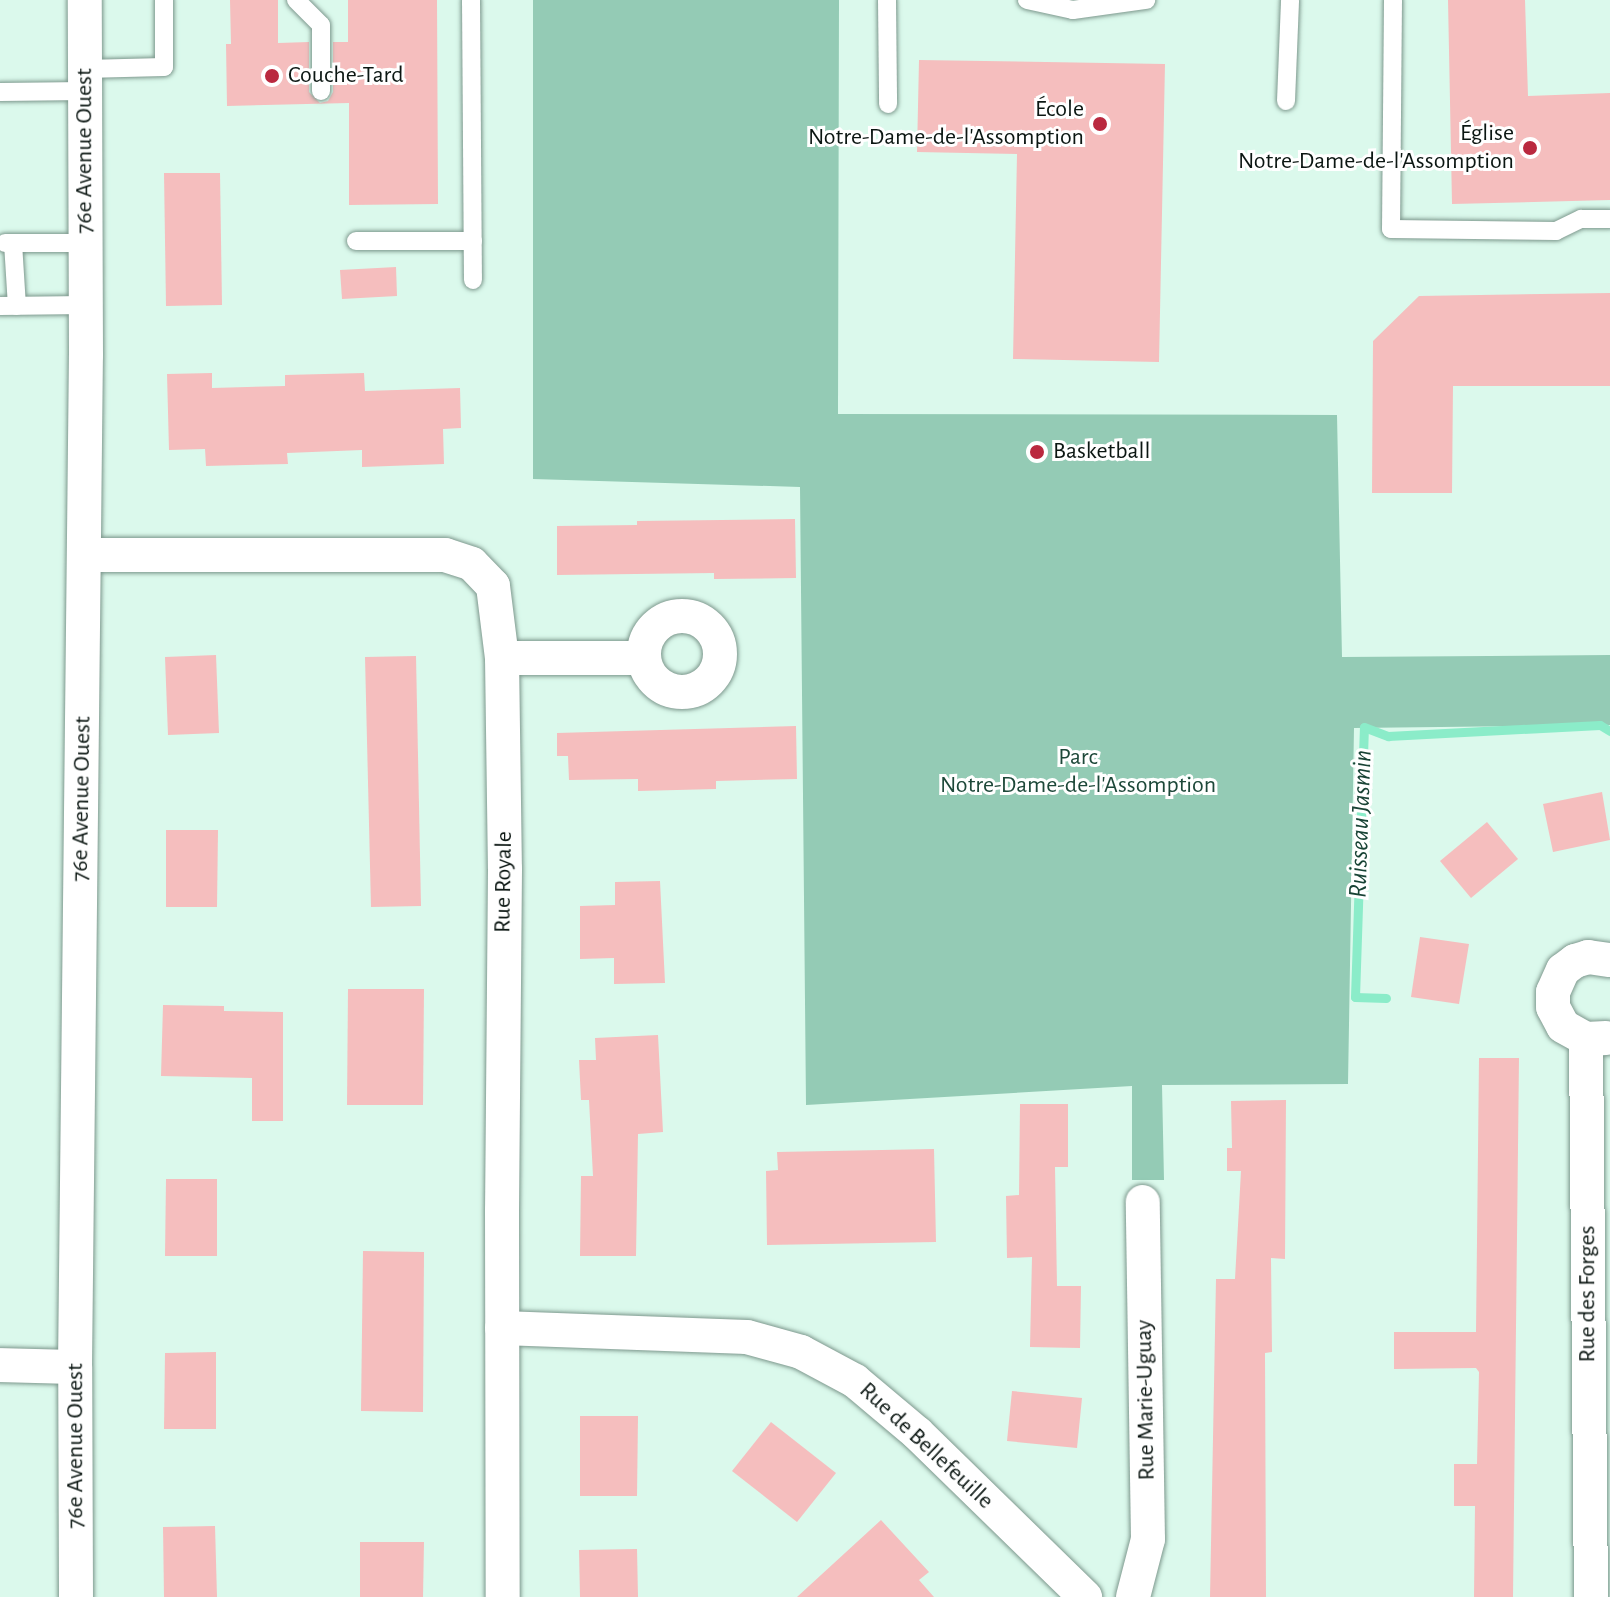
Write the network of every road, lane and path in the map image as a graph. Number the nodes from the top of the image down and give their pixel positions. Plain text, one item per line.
1 (85, 0) edge
2 (164, 0) edge
3 (296, 0) edge
4 (471, 0) edge
5 (887, 0) edge
6 (1027, 0) edge
7 (1146, 0) edge
8 (1290, 0) edge
9 (1393, 0) edge
10 (85, 80) junction
11 (321, 91) dead end
12 (0, 92) edge
13 (1286, 101) dead end
14 (888, 104) dead end
15 (1610, 219) edge
16 (356, 241) dead end
17 (473, 241) junction
18 (86, 243) junction
19 (473, 280) dead end
20 (86, 305) junction
21 (9, 306) edge
22 (85, 555) junction
23 (502, 658) junction
24 (644, 658) dead end
25 (1610, 960) edge
26 (1598, 1038) edge
27 (1143, 1202) dead end
28 (502, 1328) junction
29 (0, 1365) edge
30 (75, 1367) junction
31 (76, 1597) edge
32 (503, 1597) edge
33 (1085, 1597) edge
34 (1133, 1597) edge
35 (1591, 1597) edge

1 - 10 street, 76e Avenue Ouest
2 - 10 lane
3 - 11 lane
4 - 17 lane
5 - 14 lane
6 - 7 lane
8 - 13 lane
9 - 15 lane
10 - 12 lane
10 - 18 street, 76e Avenue Ouest
16 - 17 lane
17 - 19 lane
18 - 20 street, 76e Avenue Ouest
18 - 21 lane
20 - 21 lane
20 - 22 street, 76e Avenue Ouest
22 - 23 street, Rue Royale
22 - 30 street, 76e Avenue Ouest
23 - 24 street
23 - 28 street, Rue Royale
25 - 26 street
26 - 35 street, Rue des Forges
27 - 34 street, Rue Marie-Uguay
28 - 32 street, Rue Royale
28 - 33 street, Rue de Bellefeuille
29 - 30 street
30 - 31 street, 76e Avenue Ouest

